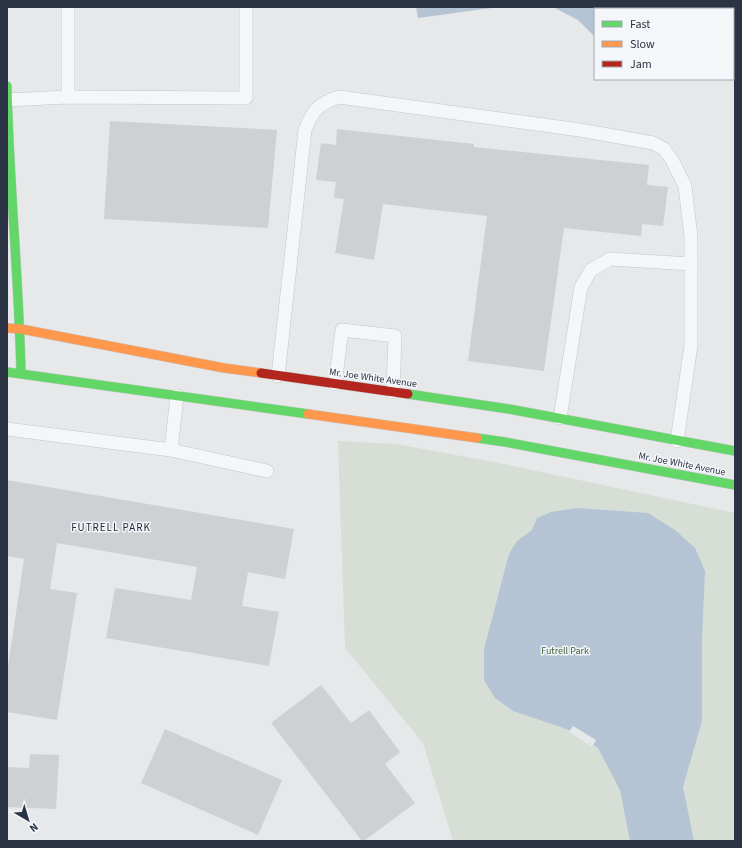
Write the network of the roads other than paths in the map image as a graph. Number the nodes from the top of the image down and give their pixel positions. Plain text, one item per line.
1 (68, 7) edge
2 (246, 7) edge
3 (7, 86) edge
4 (68, 97) junction
5 (7, 100) edge
6 (691, 264) junction
7 (7, 328) edge
8 (21, 329) junction
9 (7, 372) edge
10 (21, 374) junction
11 (278, 376) junction
12 (336, 384) junction
13 (393, 392) junction
14 (178, 396) junction
15 (560, 418) junction
16 (7, 429) edge
17 (677, 440) junction
18 (171, 450) junction
19 (735, 451) edge
20 (267, 471) dead end
21 (735, 485) edge

1 - 4 lane
2 - 4 lane
3 - 5 main road
4 - 5 lane
5 - 8 main road
6 - 11 lane
6 - 15 lane
6 - 17 lane
7 - 8 main road, Mr. Joe White Avenue
8 - 10 main road
8 - 11 main road, Mr. Joe White Avenue
9 - 10 main road, Mr. Joe White Avenue
10 - 14 main road, Mr. Joe White Avenue
11 - 12 main road, Mr. Joe White Avenue
12 - 13 main road, Mr. Joe White Avenue
12 - 13 lane
13 - 15 main road, Mr. Joe White Avenue
14 - 18 lane
14 - 21 main road, Mr. Joe White Avenue
15 - 17 main road, Mr. Joe White Avenue
16 - 18 lane
17 - 19 main road, Mr. Joe White Avenue
18 - 20 lane

